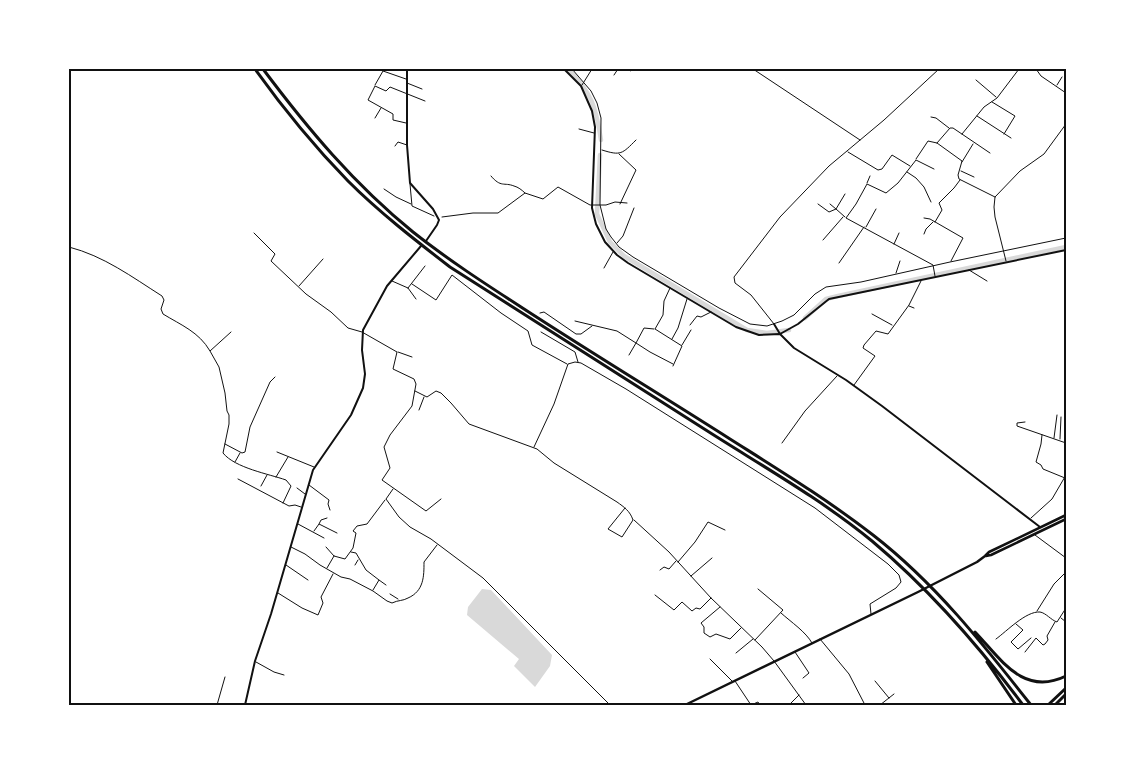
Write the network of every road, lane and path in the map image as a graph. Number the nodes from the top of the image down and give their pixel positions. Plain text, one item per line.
1 (254, 69) edge
2 (263, 69) edge
3 (407, 69) edge
4 (564, 69) edge
5 (572, 69) edge
6 (592, 69) edge
7 (618, 69) edge
8 (628, 69) edge
9 (754, 69) edge
10 (939, 69) edge
11 (1019, 69) edge
12 (1036, 69) edge
13 (630, 71) dead end
14 (614, 75) dead end
15 (1062, 77) dead end
16 (407, 79) junction
17 (976, 80) dead end
18 (585, 82) junction
19 (407, 83) junction
20 (1056, 85) junction
21 (375, 86) junction
22 (581, 86) junction
23 (422, 89) dead end
24 (407, 92) junction
25 (1066, 93) edge
26 (997, 98) junction
27 (425, 101) dead end
28 (991, 102) junction
29 (381, 107) junction
30 (977, 115) junction
31 (375, 118) dead end
32 (931, 118) dead end
33 (407, 124) junction
34 (1066, 124) edge
35 (950, 128) junction
36 (579, 129) dead end
37 (595, 133) junction
38 (962, 134) junction
39 (1004, 134) junction
40 (1011, 138) dead end
41 (636, 140) dead end
42 (860, 140) junction
43 (974, 142) junction
44 (937, 143) junction
45 (407, 145) junction
46 (395, 146) dead end
47 (602, 150) junction
48 (847, 151) junction
49 (990, 153) dead end
50 (619, 154) junction
51 (916, 160) junction
52 (962, 162) junction
53 (910, 166) junction
54 (934, 169) dead end
55 (960, 171) junction
56 (906, 172) junction
57 (492, 176) dead end
58 (870, 176) dead end
59 (974, 177) dead end
60 (960, 179) junction
61 (410, 183) junction
62 (867, 184) junction
63 (384, 189) dead end
64 (525, 193) junction
65 (845, 194) dead end
66 (994, 196) junction
67 (932, 202) dead end
68 (411, 204) junction
69 (620, 204) junction
70 (627, 204) dead end
71 (818, 204) dead end
72 (830, 204) dead end
73 (593, 205) junction
74 (599, 205) junction
75 (634, 208) dead end
76 (876, 209) dead end
77 (836, 210) junction
78 (434, 216) dead end
79 (442, 217) dead end
80 (845, 217) junction
81 (924, 218) dead end
82 (934, 222) junction
83 (865, 228) junction
84 (254, 233) dead end
85 (900, 233) dead end
86 (924, 234) dead end
87 (1066, 238) edge
88 (823, 240) dead end
89 (616, 244) junction
90 (893, 245) junction
91 (69, 247) edge
92 (1066, 250) edge
93 (613, 251) junction
94 (1003, 251) junction
95 (323, 259) dead end
96 (900, 261) dead end
97 (1006, 261) junction
98 (950, 262) junction
99 (839, 263) dead end
100 (425, 266) dead end
101 (933, 266) junction
102 (604, 268) dead end
103 (969, 270) junction
104 (895, 274) junction
105 (935, 276) junction
106 (923, 279) junction
107 (391, 280) junction
108 (987, 281) dead end
109 (412, 284) junction
110 (299, 286) junction
111 (670, 287) junction
112 (408, 288) junction
113 (688, 298) junction
114 (416, 299) dead end
115 (909, 305) junction
116 (914, 308) dead end
117 (712, 312) junction
118 (540, 313) dead end
119 (872, 314) dead end
120 (575, 321) dead end
121 (774, 324) junction
122 (690, 325) dead end
123 (532, 326) dead end
124 (593, 326) junction
125 (893, 326) junction
126 (655, 329) junction
127 (691, 330) dead end
128 (528, 331) junction
129 (231, 332) dead end
130 (362, 332) junction
131 (541, 332) dead end
132 (779, 333) junction
133 (672, 339) junction
134 (636, 343) junction
135 (682, 346) junction
136 (210, 351) junction
137 (397, 352) junction
138 (629, 355) dead end
139 (412, 357) dead end
140 (578, 362) junction
141 (568, 364) junction
142 (838, 375) junction
143 (276, 377) dead end
144 (854, 386) junction
145 (414, 391) junction
146 (425, 396) junction
147 (419, 410) dead end
148 (1056, 416) dead end
149 (1061, 417) dead end
150 (1025, 422) dead end
151 (1042, 435) junction
152 (1054, 438) junction
153 (1060, 440) junction
154 (782, 443) dead end
155 (1066, 443) edge
156 (225, 444) junction
157 (534, 448) junction
158 (240, 452) junction
159 (277, 452) dead end
160 (288, 457) junction
161 (235, 462) junction
162 (315, 468) junction
163 (268, 474) junction
164 (1066, 475) edge
165 (276, 478) junction
166 (1065, 478) junction
167 (238, 479) dead end
168 (309, 484) junction
169 (261, 486) dead end
170 (297, 488) dead end
171 (393, 489) junction
172 (306, 494) junction
173 (386, 499) junction
174 (441, 499) dead end
175 (283, 503) junction
176 (302, 507) junction
177 (625, 508) junction
178 (330, 510) dead end
179 (1066, 515) edge
180 (327, 518) dead end
181 (1030, 519) junction
182 (1066, 519) edge
183 (634, 520) junction
184 (297, 524) junction
185 (319, 524) junction
186 (1040, 528) junction
187 (726, 530) dead end
188 (1043, 531) junction
189 (314, 532) junction
190 (337, 533) dead end
191 (1035, 535) junction
192 (324, 538) dead end
193 (438, 544) junction
194 (291, 547) junction
195 (326, 547) dead end
196 (350, 552) junction
197 (334, 556) junction
198 (985, 556) junction
199 (712, 558) dead end
200 (1066, 558) edge
201 (358, 559) junction
202 (677, 561) junction
203 (286, 565) junction
204 (355, 565) dead end
205 (327, 569) junction
206 (660, 570) dead end
207 (1066, 572) edge
208 (334, 573) junction
209 (691, 576) junction
210 (308, 580) dead end
211 (379, 580) junction
212 (386, 585) dead end
213 (758, 589) dead end
214 (373, 591) junction
215 (277, 593) junction
216 (390, 594) dead end
217 (656, 595) dead end
218 (711, 598) junction
219 (399, 599) junction
220 (720, 606) junction
221 (1066, 608) edge
222 (781, 612) junction
223 (1037, 612) junction
224 (871, 614) junction
225 (1060, 618) junction
226 (1055, 622) junction
227 (1066, 622) edge
228 (1015, 624) junction
229 (967, 625) junction
230 (742, 628) junction
231 (819, 639) junction
232 (996, 639) dead end
233 (754, 640) junction
234 (1033, 641) junction
235 (1048, 641) junction
236 (812, 642) junction
237 (1052, 644) dead end
238 (979, 650) junction
239 (795, 651) junction
240 (1025, 652) dead end
241 (736, 653) dead end
242 (710, 659) dead end
243 (255, 661) junction
244 (774, 661) junction
245 (284, 675) dead end
246 (1066, 676) edge
247 (225, 677) dead end
248 (802, 678) dead end
249 (733, 681) junction
250 (875, 682) dead end
251 (1066, 688) edge
252 (799, 694) junction
253 (894, 694) dead end
254 (1066, 694) edge
255 (889, 698) junction
256 (217, 705) edge
257 (245, 705) edge
258 (610, 705) edge
259 (685, 705) edge
260 (751, 705) edge
261 (760, 705) edge
262 (789, 705) edge
263 (806, 705) edge
264 (865, 705) edge
265 (882, 705) edge
266 (1016, 705) edge
267 (1023, 705) edge
268 (1031, 705) edge
269 (1048, 705) edge
270 (1055, 705) edge

1 - 238 highway
2 - 229 highway
3 - 16 main road
4 - 22 main road
5 - 18 street
6 - 18 street
7 - 14 street
8 - 13 street
9 - 42 street
10 - 42 street
11 - 26 street
12 - 20 street
15 - 20 street
16 - 19 main road
16 - 21 street
17 - 26 street
18 - 22 street
18 - 47 street
19 - 23 street
19 - 24 main road
20 - 25 street
21 - 24 street
21 - 29 street
22 - 37 main road
24 - 27 street
24 - 33 main road
26 - 28 street
28 - 30 street
28 - 39 street
29 - 31 street
29 - 33 street
30 - 38 street
30 - 39 street
32 - 35 street
33 - 45 main road
34 - 66 street
35 - 38 street
35 - 44 street
36 - 37 street
37 - 73 main road
38 - 43 street
39 - 40 street
41 - 50 street
42 - 48 street
43 - 49 street
43 - 52 street
44 - 51 street
44 - 52 street
45 - 46 street
45 - 61 main road
47 - 50 street
47 - 74 street
48 - 53 street
48 - 121 street
50 - 69 street
51 - 53 street
51 - 54 street
52 - 55 street
53 - 56 street
55 - 59 street
55 - 60 street
56 - 62 street
56 - 67 street
57 - 64 street
58 - 62 street
60 - 66 street
60 - 82 street
61 - 68 street
61 - 107 main road
62 - 80 street
63 - 68 street
64 - 73 street
64 - 79 street
65 - 77 street
66 - 94 street
68 - 78 street
69 - 70 street
69 - 74 street
71 - 77 street
72 - 77 street
73 - 74 street
73 - 93 main road
74 - 89 street
75 - 89 street
76 - 83 street
77 - 80 street
80 - 83 street
80 - 88 street
81 - 82 street
82 - 86 street
82 - 98 street
83 - 90 street
83 - 99 street
84 - 110 street
85 - 90 street
87 - 94 street
89 - 121 street
90 - 101 street
91 - 136 street
92 - 97 main road
93 - 102 street
93 - 111 main road
94 - 97 street
94 - 98 street
95 - 110 street
96 - 104 street
97 - 103 main road
98 - 101 street
100 - 109 street
101 - 104 street
101 - 105 street
103 - 105 main road
103 - 108 street
104 - 121 street
105 - 106 main road
106 - 115 street
106 - 132 main road
107 - 112 street
107 - 130 main road
109 - 112 street
109 - 128 street
110 - 130 street
111 - 113 main road
111 - 126 street
112 - 114 street
113 - 117 main road
113 - 133 street
115 - 116 street
115 - 125 street
117 - 122 street
117 - 132 main road
118 - 124 street
119 - 125 street
120 - 124 street
121 - 132 main road
123 - 128 street
124 - 134 street
125 - 144 street
126 - 133 street
126 - 134 street
127 - 135 street
128 - 141 street
129 - 136 street
130 - 137 street
130 - 162 main road
131 - 140 street
132 - 142 main road
133 - 135 street
134 - 135 street
134 - 138 street
136 - 156 street
137 - 139 street
137 - 145 street
140 - 141 street
140 - 224 street
141 - 157 street
142 - 144 main road
142 - 154 street
143 - 158 street
144 - 181 main road
145 - 146 street
145 - 171 street
146 - 147 street
146 - 157 street
148 - 152 street
149 - 153 street
150 - 151 street
151 - 152 street
151 - 166 street
152 - 153 street
153 - 155 street
156 - 158 street
156 - 161 street
157 - 177 street
158 - 161 street
159 - 160 street
160 - 162 street
160 - 165 street
161 - 163 street
162 - 168 main road
163 - 165 street
163 - 169 street
164 - 166 street
165 - 175 street
166 - 181 street
167 - 175 street
168 - 172 main road
168 - 178 street
170 - 172 street
171 - 173 street
171 - 174 street
172 - 176 main road
173 - 193 street
173 - 196 street
175 - 176 street
176 - 184 main road
177 - 183 street
177 - 183 street
179 - 186 highway
180 - 185 street
181 - 186 main road
182 - 188 highway
183 - 202 street
184 - 189 street
184 - 194 main road
185 - 189 street
185 - 190 street
186 - 188 main road
186 - 198 highway
187 - 202 street
188 - 191 highway
189 - 192 street
191 - 198 highway
191 - 200 street
193 - 219 street
193 - 258 street
194 - 203 main road
194 - 205 street
195 - 197 street
196 - 197 street
196 - 201 street
197 - 205 street
198 - 224 highway
199 - 209 street
201 - 204 street
201 - 211 street
202 - 206 street
202 - 209 street
203 - 210 street
203 - 215 main road
205 - 208 street
207 - 223 street
208 - 214 street
208 - 215 street
209 - 218 street
211 - 212 street
211 - 214 street
213 - 222 street
214 - 219 street
215 - 243 main road
216 - 219 street
217 - 218 street
218 - 220 street
220 - 230 street
220 - 230 street
221 - 225 street
222 - 233 street
222 - 236 street
223 - 226 street
223 - 228 street
224 - 231 highway
225 - 226 street
225 - 227 street
226 - 235 street
228 - 232 street
228 - 234 street
229 - 246 highway
229 - 268 highway
230 - 233 street
231 - 236 highway
231 - 264 street
233 - 241 street
233 - 244 street
234 - 235 street
234 - 240 street
235 - 237 street
236 - 239 highway
238 - 266 highway
238 - 267 highway
239 - 244 highway
239 - 248 street
242 - 249 street
243 - 245 street
243 - 257 main road
244 - 249 highway
244 - 252 street
247 - 256 street
249 - 259 highway
249 - 260 street
250 - 255 street
251 - 269 highway
252 - 262 street
252 - 263 street
253 - 255 street
254 - 270 highway
255 - 265 street
260 - 261 street

